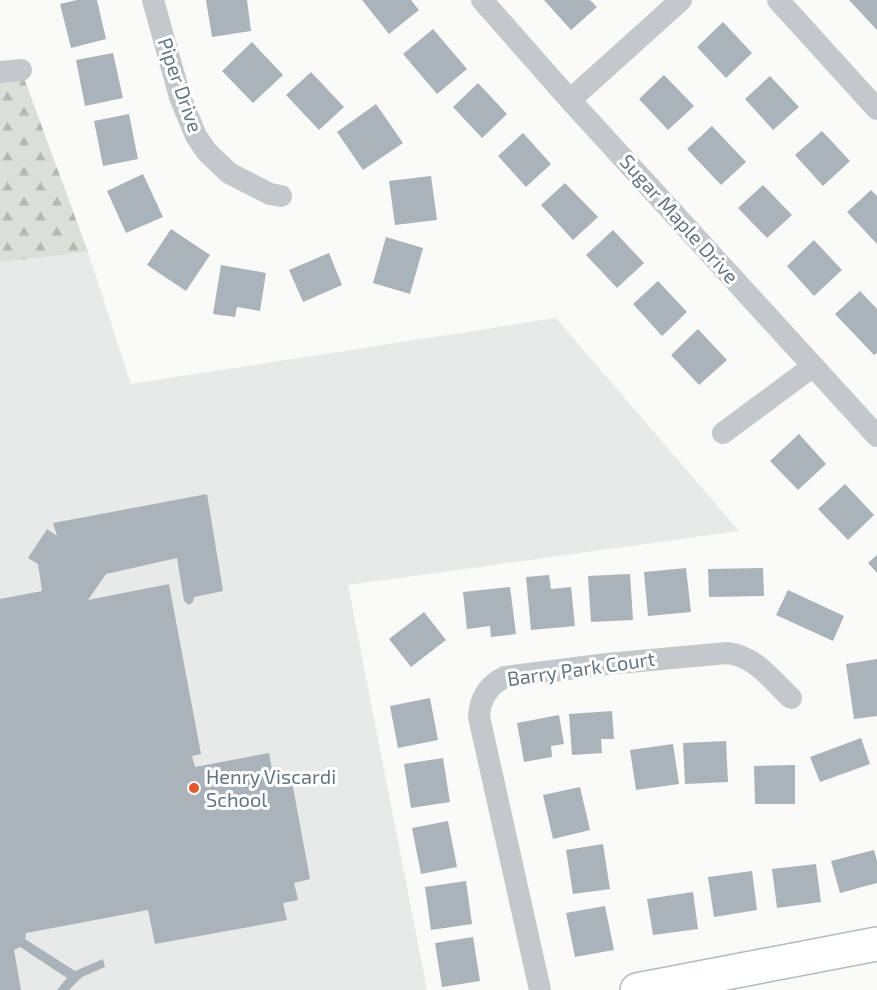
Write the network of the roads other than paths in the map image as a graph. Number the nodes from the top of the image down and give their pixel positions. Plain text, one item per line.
1 (153, 0) edge
2 (482, 0) edge
3 (681, 0) edge
4 (778, 0) edge
5 (570, 100) junction
6 (877, 109) edge
7 (281, 196) dead end
8 (812, 367) junction
9 (723, 433) dead end
10 (877, 436) edge
11 (791, 698) dead end
12 (877, 944) edge
13 (674, 987) edge
14 (540, 990) edge
15 (637, 990) edge

1 - 7 street, Piper Drive
2 - 5 street, Sugar Maple Drive
3 - 5 street
4 - 6 street
5 - 8 street, Sugar Maple Drive
8 - 9 street
8 - 10 street, Sugar Maple Drive
11 - 14 street, Barry Park Court
12 - 13 main road
13 - 15 main road

